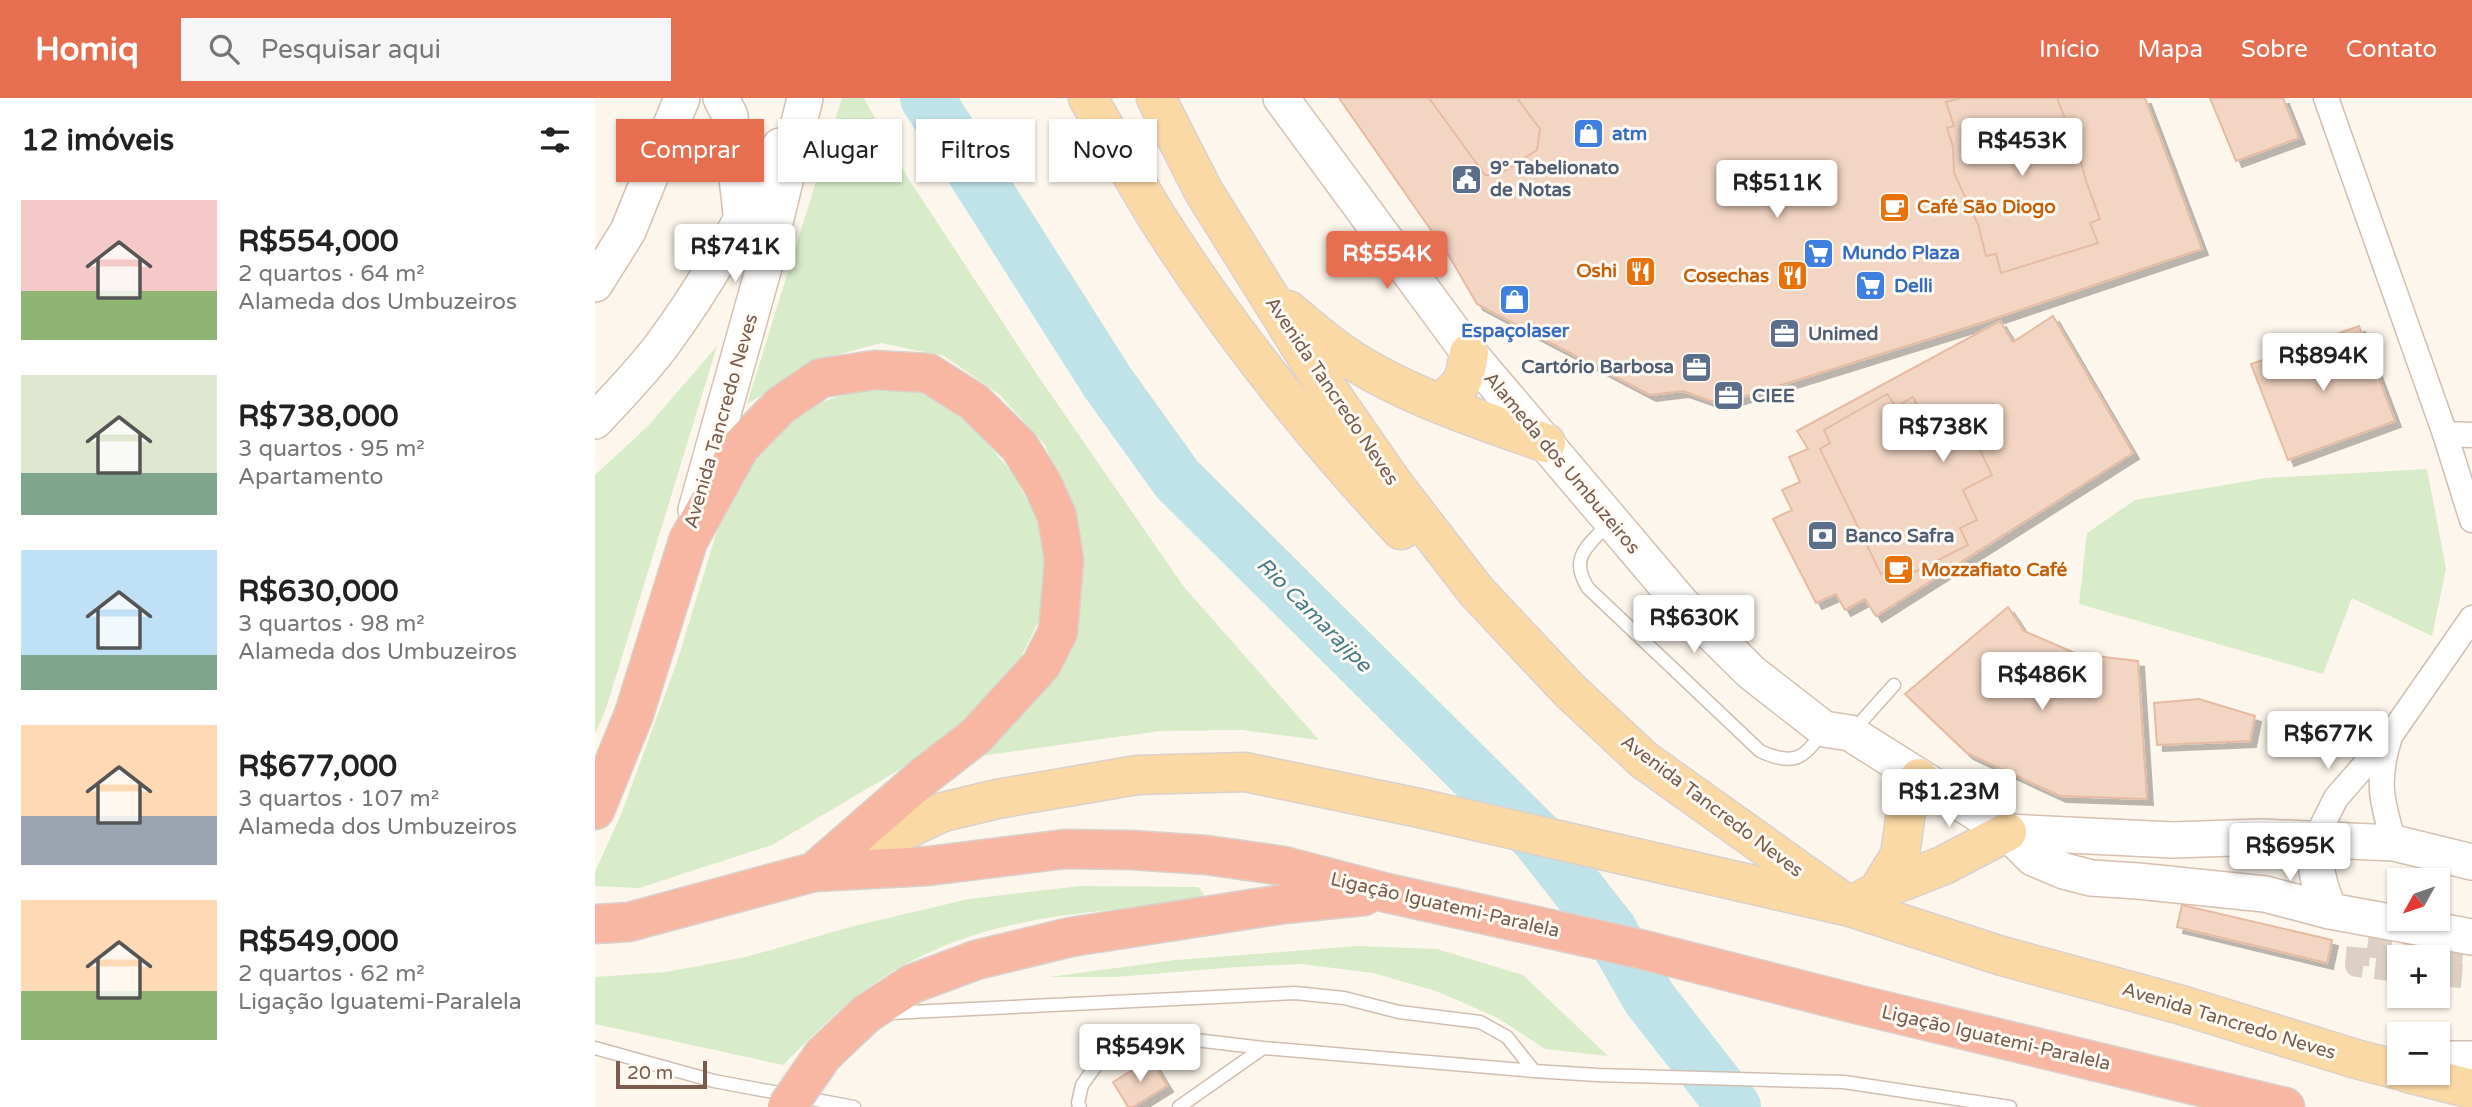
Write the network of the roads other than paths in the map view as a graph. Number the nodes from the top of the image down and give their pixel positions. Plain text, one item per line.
1 (682, 98) edge
2 (721, 98) edge
3 (804, 98) edge
4 (1088, 98) edge
5 (1156, 98) edge
6 (1281, 98) edge
7 (2326, 98) edge
8 (742, 222) junction
9 (595, 284) edge
10 (1267, 293) junction
11 (1469, 353) junction
12 (1440, 402) junction
13 (595, 421) edge
14 (2445, 434) junction
15 (2472, 435) edge
16 (1546, 443) junction
17 (2472, 520) edge
18 (1610, 522) junction
19 (688, 541) junction
20 (1476, 591) junction
21 (2472, 618) edge
22 (1894, 685) dead end
23 (1837, 731) junction
24 (2390, 736) junction
25 (1919, 778) junction
26 (595, 810) edge
27 (2007, 832) junction
28 (2315, 840) junction
29 (2394, 843) junction
30 (2472, 862) edge
31 (814, 872) junction
32 (1387, 893) junction
33 (1864, 899) junction
34 (2330, 911) junction
35 (606, 921) edge
36 (2472, 937) edge
37 (866, 1014) junction
38 (595, 1048) edge
39 (1263, 1048) junction
40 (2355, 1059) junction
41 (2387, 1059) edge
42 (2450, 1059) edge
43 (2472, 1059) edge
44 (2387, 1067) edge
45 (1534, 1071) junction
46 (2450, 1084) edge
47 (2472, 1089) edge
48 (787, 1107) edge
49 (854, 1107) edge
50 (1080, 1107) edge
51 (1179, 1107) edge
52 (2010, 1107) edge
53 (2285, 1107) edge

1 - 9 street
2 - 8 street
3 - 8 street
3 - 19 street, Avenida Tancredo Neves
4 - 20 main road
5 - 10 main road, Avenida Tancredo Neves
6 - 11 street, Alameda dos Umbuzeiros
7 - 14 street
8 - 13 street
10 - 12 main road
10 - 20 main road, Avenida Tancredo Neves
11 - 12 main road
11 - 16 street, Alameda dos Umbuzeiros
12 - 16 main road
14 - 15 street
14 - 17 street
16 - 18 street, Alameda dos Umbuzeiros
18 - 23 street, Alameda dos Umbuzeiros
18 - 23 lane
19 - 26 highway
19 - 31 highway
20 - 33 main road, Avenida Tancredo Neves
21 - 24 street
22 - 23 lane
23 - 25 street, Alameda dos Umbuzeiros
24 - 28 street
24 - 29 street
25 - 27 street, Alameda dos Umbuzeiros
25 - 33 main road
27 - 28 street, Alameda dos Umbuzeiros
27 - 33 main road
27 - 34 street, Alameda dos Umbuzeiros
28 - 29 street
28 - 34 street
29 - 30 street
31 - 32 highway, Ligação Iguatemi-Paralela
31 - 33 main road
31 - 35 highway, Ligação Iguatemi-Paralela
32 - 37 highway
32 - 53 highway, Ligação Iguatemi-Paralela
33 - 40 main road, Avenida Tancredo Neves
34 - 36 street
37 - 45 lane
37 - 48 highway, bridge
38 - 49 lane
39 - 45 lane
39 - 50 lane
39 - 51 lane
40 - 41 street, Avenida Tancredo Neves
40 - 44 main road, Avenida Tancredo Neves
42 - 43 street
45 - 52 lane
46 - 47 main road

